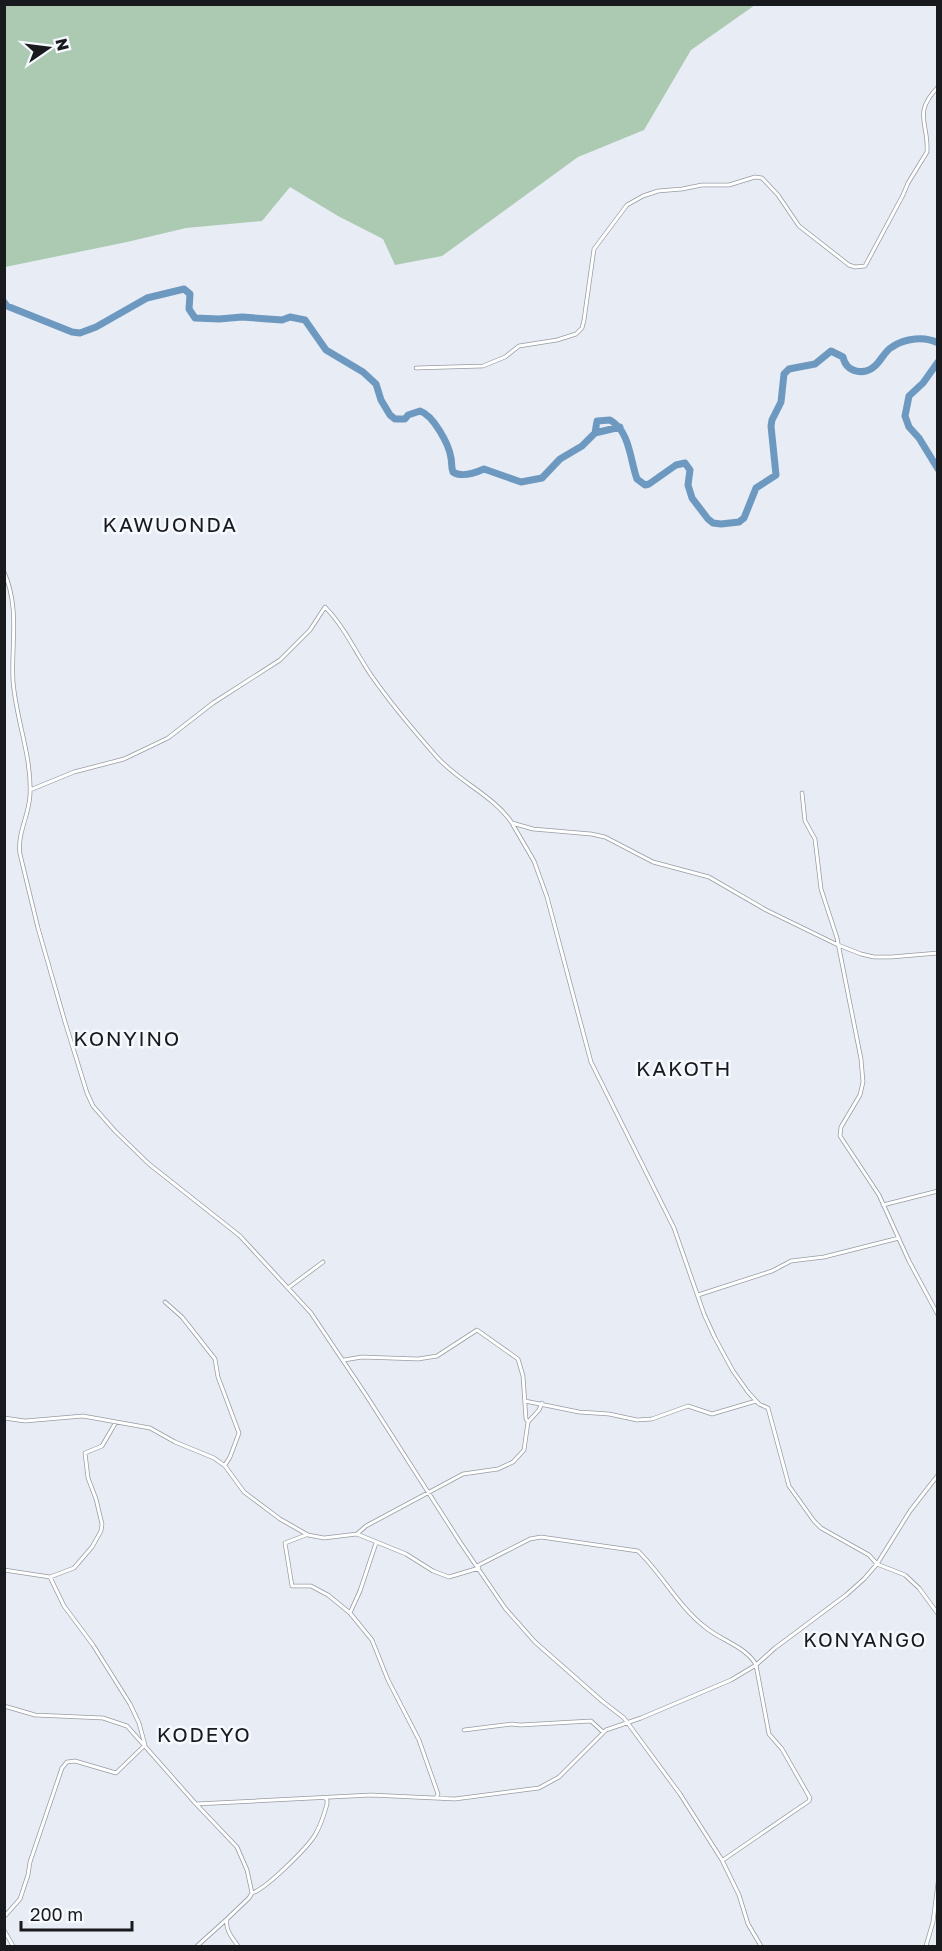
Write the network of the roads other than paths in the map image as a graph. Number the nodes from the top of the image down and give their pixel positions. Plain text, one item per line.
1 (938, 87) edge
2 (416, 368) dead end
3 (4, 572) edge
4 (30, 790) junction
5 (802, 793) dead end
6 (512, 823) junction
7 (838, 945) junction
8 (938, 953) edge
9 (938, 1191) edge
10 (883, 1205) junction
11 (899, 1238) junction
12 (323, 1263) dead end
13 (288, 1288) junction
14 (698, 1295) junction
15 (165, 1302) dead end
16 (938, 1315) edge
17 (343, 1360) junction
18 (525, 1401) junction
19 (756, 1401) junction
20 (542, 1403) junction
21 (4, 1418) edge
22 (116, 1422) junction
23 (528, 1422) junction
24 (225, 1466) junction
25 (938, 1475) edge
26 (427, 1492) junction
27 (357, 1534) junction
28 (308, 1535) junction
29 (376, 1543) junction
30 (877, 1564) junction
31 (478, 1567) junction
32 (4, 1570) edge
33 (50, 1577) junction
34 (350, 1613) junction
35 (938, 1614) edge
36 (756, 1665) junction
37 (4, 1706) edge
38 (627, 1723) junction
39 (464, 1730) dead end
40 (603, 1732) junction
41 (145, 1745) junction
42 (324, 1797) junction
43 (436, 1798) junction
44 (196, 1804) junction
45 (722, 1860) junction
46 (938, 1883) edge
47 (252, 1893) junction
48 (5, 1914) edge
49 (227, 1919) junction
50 (4, 1930) edge
51 (12, 1947) edge
52 (197, 1947) edge
53 (238, 1947) edge
54 (761, 1947) edge
55 (926, 1947) edge

1 - 2 street
3 - 4 street
4 - 6 street
4 - 13 street
5 - 7 street
6 - 7 street
6 - 14 street
7 - 8 street
7 - 10 street
9 - 10 street
10 - 11 street
11 - 14 street
11 - 16 street
12 - 13 street
13 - 17 street
14 - 19 street
15 - 24 street
17 - 18 street
17 - 26 street
18 - 20 street
18 - 23 street
19 - 20 street
19 - 30 street
20 - 23 street
21 - 22 street
22 - 24 street
22 - 33 street
23 - 26 street
24 - 28 street
25 - 30 street
26 - 27 street
26 - 31 street
27 - 28 street
27 - 29 street
28 - 34 street
29 - 31 street
29 - 34 street
30 - 35 street
30 - 36 street
31 - 36 street
31 - 38 street
32 - 33 street
33 - 41 street
34 - 43 street
36 - 38 street
36 - 45 street
37 - 41 street
38 - 40 street
38 - 45 street
39 - 40 street
40 - 43 street
41 - 44 street
41 - 48 street
42 - 43 street
42 - 44 street
42 - 47 street
44 - 47 street
45 - 54 street
46 - 55 street
47 - 49 street
49 - 52 street
49 - 53 street
50 - 51 street

